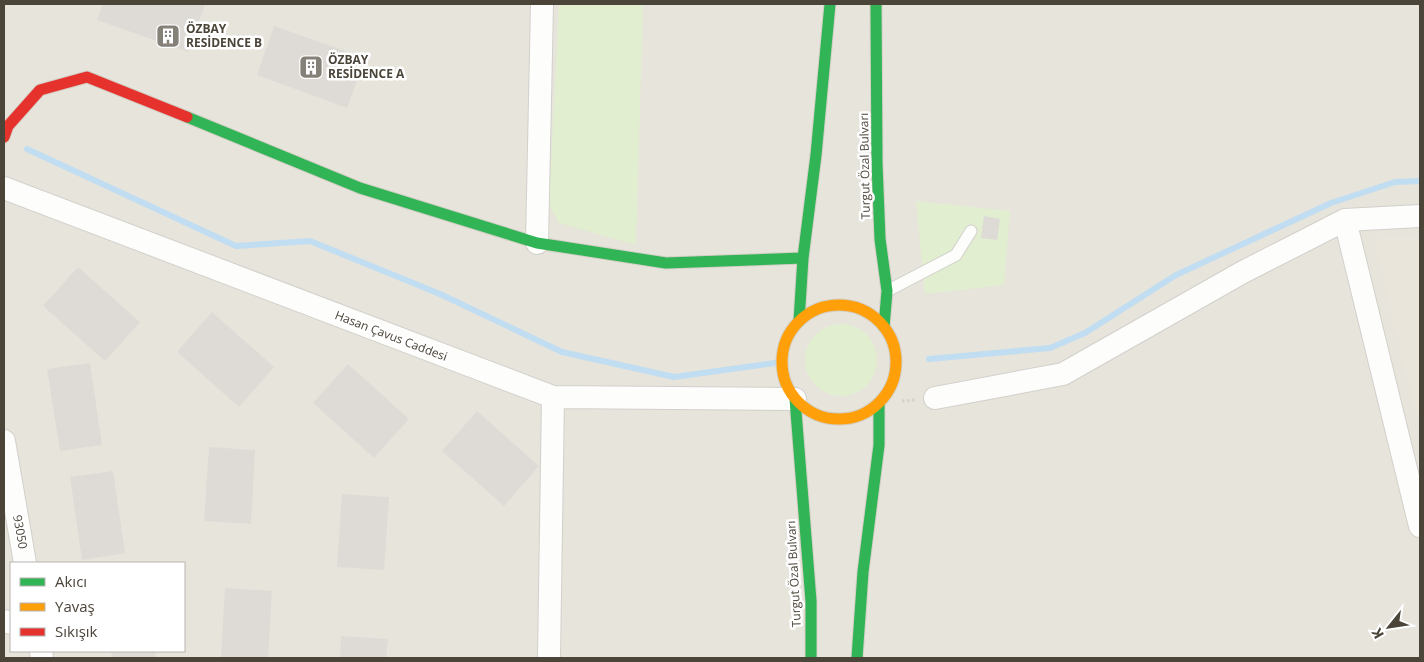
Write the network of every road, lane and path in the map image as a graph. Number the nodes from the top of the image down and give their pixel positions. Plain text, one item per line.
1 (542, 4) edge
2 (830, 4) edge
3 (876, 4) edge
4 (4, 137) edge
5 (4, 188) edge
6 (1420, 216) edge
7 (1345, 220) junction
8 (971, 231) dead end
9 (537, 243) junction
10 (802, 258) junction
11 (887, 291) junction
12 (798, 321) junction
13 (884, 327) junction
14 (553, 397) junction
15 (935, 398) joint
16 (795, 399) junction
17 (879, 403) junction
18 (4, 441) edge
19 (1420, 526) edge
20 (25, 562) edge
21 (550, 658) edge
22 (812, 658) edge
23 (857, 658) edge

1 - 9 street
2 - 10 main road, Turgut Özal Bulvarı
3 - 11 main road, Turgut Özal Bulvarı
4 - 9 main road
5 - 14 street, Hasan Çavus Caddesi
6 - 7 street
7 - 15 street
7 - 19 street
8 - 11 lane
9 - 10 main road
10 - 12 main road, Turgut Özal Bulvarı
11 - 13 main road, Turgut Özal Bulvarı
12 - 13 main road, Turgut Özal Bulvarı
12 - 16 main road, Turgut Özal Bulvarı
13 - 17 main road, Turgut Özal Bulvarı
14 - 16 street, Hasan Çavus Caddesi
14 - 21 street
15 - 17 path
16 - 17 main road, Turgut Özal Bulvarı
16 - 22 main road, Turgut Özal Bulvarı
17 - 23 main road
18 - 20 street, 93050

